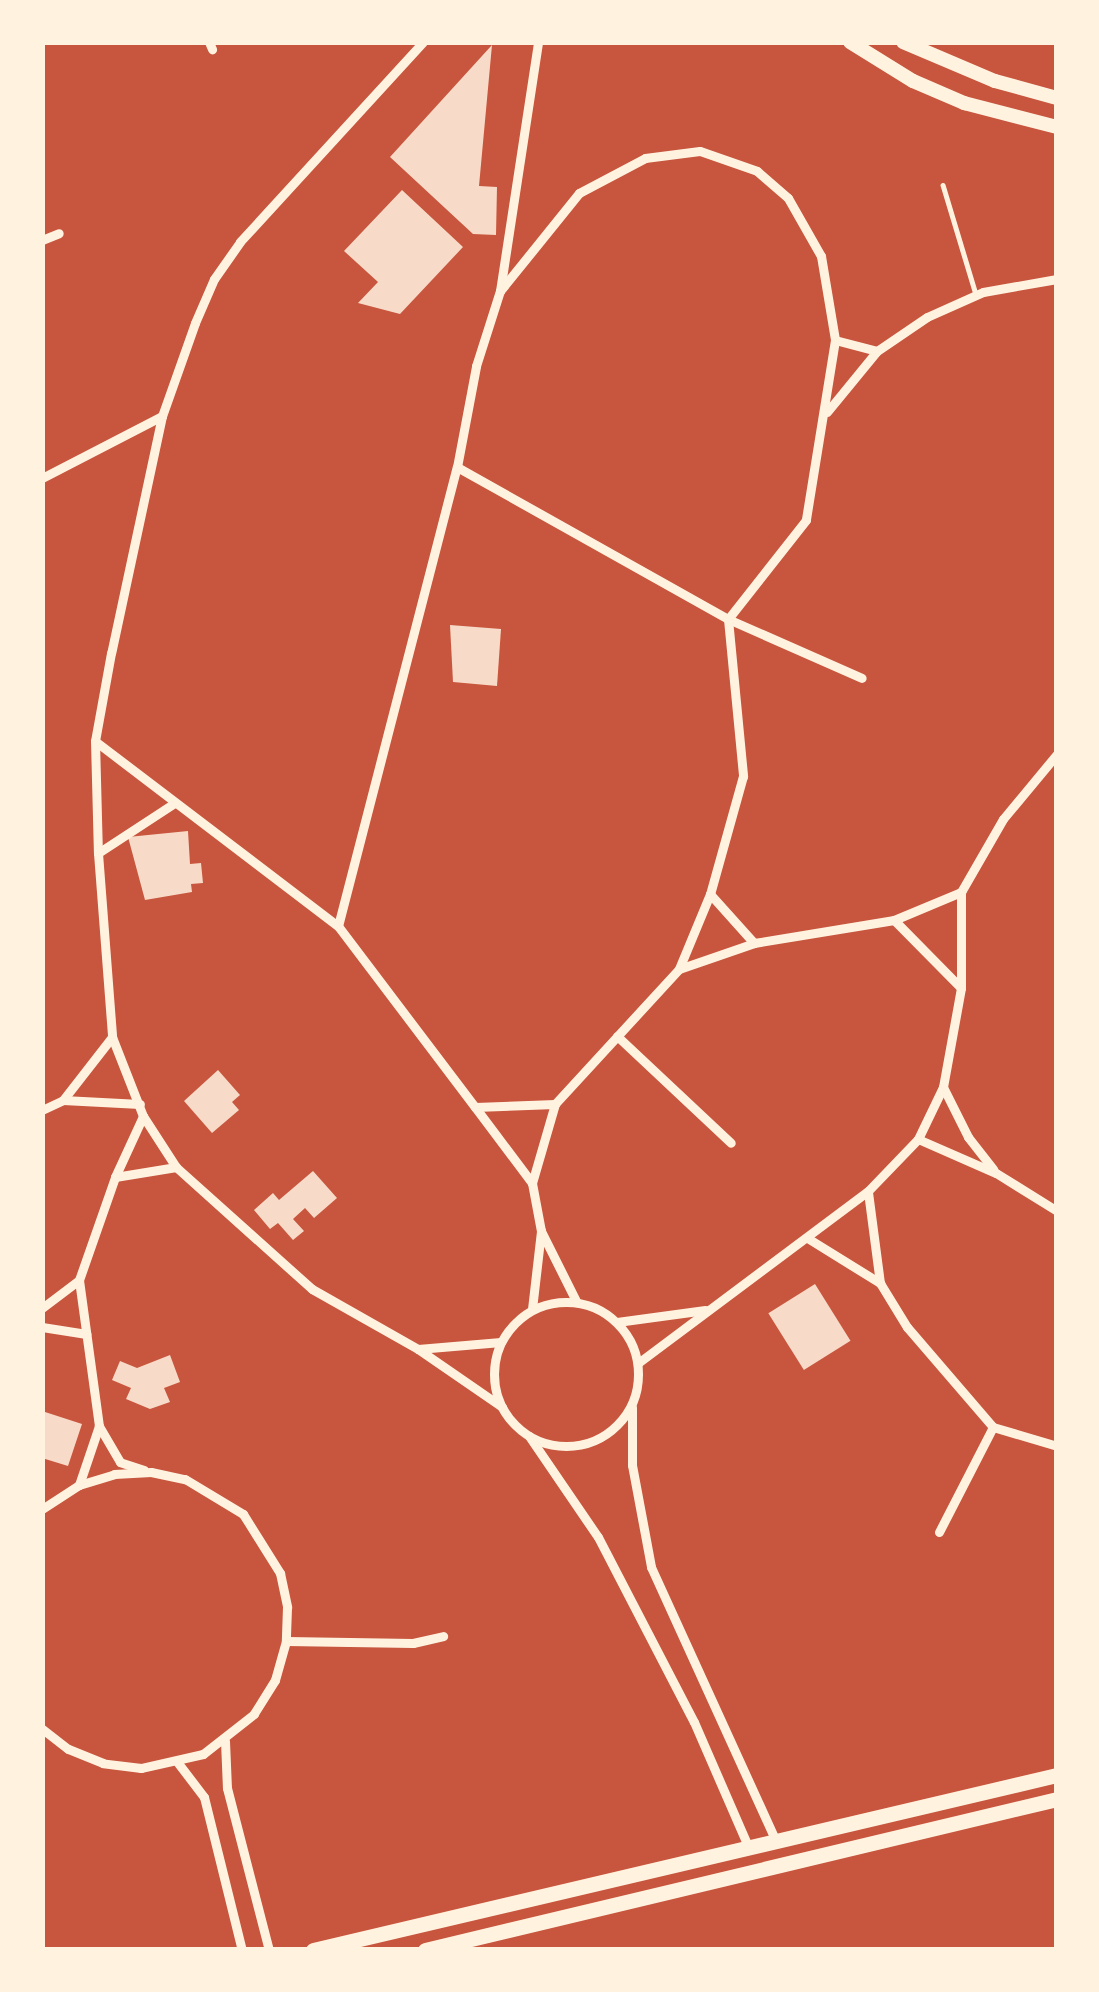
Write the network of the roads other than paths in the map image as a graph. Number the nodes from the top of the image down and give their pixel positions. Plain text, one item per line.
1 (423, 42) edge
2 (850, 42) edge
3 (537, 43) edge
4 (906, 43) edge
5 (1057, 98) edge
6 (1057, 127) edge
7 (943, 185) dead end
8 (58, 233) dead end
9 (42, 240) edge
10 (1057, 279) edge
11 (500, 291) junction
12 (976, 295) junction
13 (835, 340) junction
14 (877, 351) junction
15 (826, 414) junction
16 (162, 416) junction
17 (457, 466) junction
18 (42, 478) edge
19 (728, 619) junction
20 (862, 678) dead end
21 (95, 741) junction
22 (1057, 754) edge
23 (173, 804) junction
24 (98, 854) junction
25 (961, 892) junction
26 (710, 894) junction
27 (895, 920) junction
28 (338, 926) junction
29 (754, 943) junction
30 (679, 969) junction
31 (962, 988) junction
32 (112, 1036) junction
33 (617, 1036) junction
34 (943, 1087) junction
35 (63, 1100) junction
36 (555, 1104) junction
37 (475, 1107) junction
38 (42, 1110) edge
39 (142, 1110) junction
40 (918, 1139) junction
41 (731, 1143) dead end
42 (176, 1167) junction
43 (996, 1173) junction
44 (115, 1177) junction
45 (532, 1183) junction
46 (868, 1191) junction
47 (1057, 1211) edge
48 (541, 1231) junction
49 (809, 1238) junction
50 (79, 1280) junction
51 (880, 1282) junction
52 (576, 1301) junction
53 (42, 1308) edge
54 (710, 1309) junction
55 (532, 1310) junction
56 (617, 1322) junction
57 (42, 1327) edge
58 (86, 1334) junction
59 (501, 1342) junction
60 (418, 1349) junction
61 (638, 1363) junction
62 (502, 1406) junction
63 (632, 1408) junction
64 (99, 1426) junction
65 (993, 1427) junction
66 (529, 1436) junction
67 (1057, 1447) edge
68 (151, 1472) junction
69 (79, 1485) junction
70 (42, 1509) edge
71 (939, 1532) dead end
72 (443, 1636) dead end
73 (286, 1641) junction
74 (42, 1730) edge
75 (225, 1741) junction
76 (178, 1763) junction
77 (1057, 1775) edge
78 (1057, 1799) edge
79 (775, 1839) junction
80 (748, 1846) junction
81 (242, 1950) edge
82 (269, 1950) edge
83 (313, 1950) edge
84 (425, 1950) edge

1 - 16 street
2 - 6 main road
3 - 11 street
4 - 5 main road
7 - 12 lane
8 - 9 street
10 - 12 street
11 - 13 street
11 - 17 street
12 - 14 street
13 - 14 street
13 - 15 street
14 - 15 street
15 - 19 street
16 - 18 street
16 - 21 street
17 - 19 street
17 - 28 street
19 - 20 street
19 - 26 street
21 - 23 street
21 - 24 street
22 - 25 street
23 - 24 street
23 - 28 street
24 - 32 street
25 - 27 street
25 - 31 street
26 - 29 street
26 - 30 street
27 - 29 street
27 - 31 street
28 - 37 street
29 - 30 street
30 - 33 street
31 - 34 street
32 - 35 street
32 - 39 street
33 - 36 street
33 - 41 street
34 - 40 street
34 - 43 street
35 - 38 street
35 - 39 street
36 - 37 street
36 - 45 street
37 - 45 street
39 - 42 street
39 - 44 street
40 - 43 street
40 - 46 street
42 - 44 street
42 - 60 street
43 - 47 street
44 - 50 street
45 - 48 street
46 - 49 street
46 - 51 street
48 - 52 street
48 - 55 street
49 - 51 street
49 - 54 street
50 - 53 street
50 - 58 street
51 - 65 street
52 - 55 street
52 - 56 street
54 - 56 street
54 - 61 street
55 - 59 street
56 - 61 street
57 - 58 street
58 - 64 street
59 - 60 street
59 - 62 street
60 - 62 street
61 - 63 street
62 - 66 street
63 - 66 street
63 - 79 street
64 - 68 street
64 - 69 street
65 - 67 street
65 - 71 street
66 - 80 street
68 - 69 street
68 - 73 street
69 - 70 street
72 - 73 street
73 - 75 street
74 - 76 street
75 - 76 street
75 - 82 street
76 - 81 street
77 - 79 main road
78 - 84 main road
79 - 80 main road
80 - 83 main road

